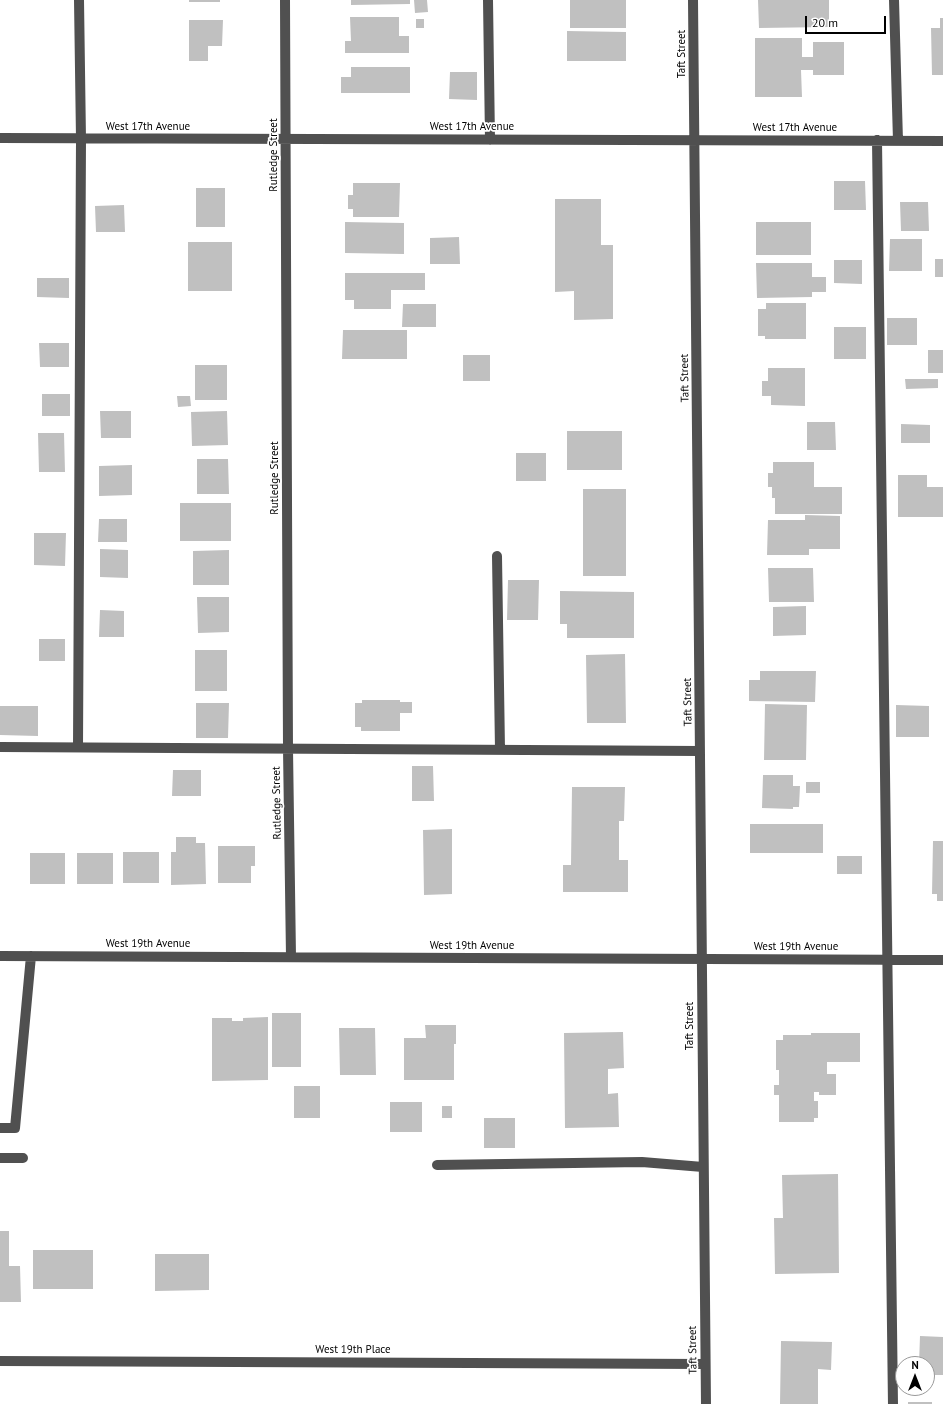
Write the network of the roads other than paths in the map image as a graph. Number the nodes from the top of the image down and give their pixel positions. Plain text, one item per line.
1 (79, 0) edge
2 (285, 0) edge
3 (488, 0) edge
4 (694, 0) edge
5 (894, 0) edge
6 (0, 138) edge
7 (81, 139) junction
8 (286, 139) junction
9 (490, 140) junction
10 (695, 140) junction
11 (877, 140) junction
12 (898, 141) junction
13 (943, 141) edge
14 (497, 556) dead end
15 (0, 747) edge
16 (78, 747) junction
17 (288, 749) junction
18 (500, 750) junction
19 (700, 751) junction
20 (0, 956) edge
21 (31, 956) junction
22 (291, 957) junction
23 (702, 959) junction
24 (888, 960) junction
25 (943, 960) edge
26 (0, 1128) edge
27 (0, 1158) edge
28 (24, 1158) dead end
29 (436, 1165) dead end
30 (703, 1167) junction
31 (0, 1361) edge
32 (705, 1364) junction
33 (706, 1404) edge
34 (893, 1404) edge

1 - 7 street
2 - 8 street, Rutledge Street
3 - 9 street
4 - 10 street, Taft Street
5 - 12 street
6 - 7 street, West 17th Avenue
7 - 8 street, West 17th Avenue
7 - 16 street
8 - 9 street, West 17th Avenue
8 - 17 street, Rutledge Street
9 - 10 street, West 17th Avenue
10 - 11 street, West 17th Avenue
10 - 19 street, Taft Street
11 - 12 street, West 17th Avenue
11 - 24 street
12 - 13 street, West 17th Avenue
14 - 18 street
15 - 16 street
16 - 17 street
17 - 18 street
17 - 22 street, Rutledge Street
18 - 19 street
19 - 23 street, Taft Street
20 - 21 street, West 19th Avenue
21 - 22 street, West 19th Avenue
21 - 26 street
22 - 23 street, West 19th Avenue
23 - 24 street, West 19th Avenue
23 - 30 street, Taft Street
24 - 25 street, West 19th Avenue
24 - 34 street
27 - 28 street
29 - 30 street
30 - 32 street, Taft Street
31 - 32 street, West 19th Place
32 - 33 street, Taft Street

